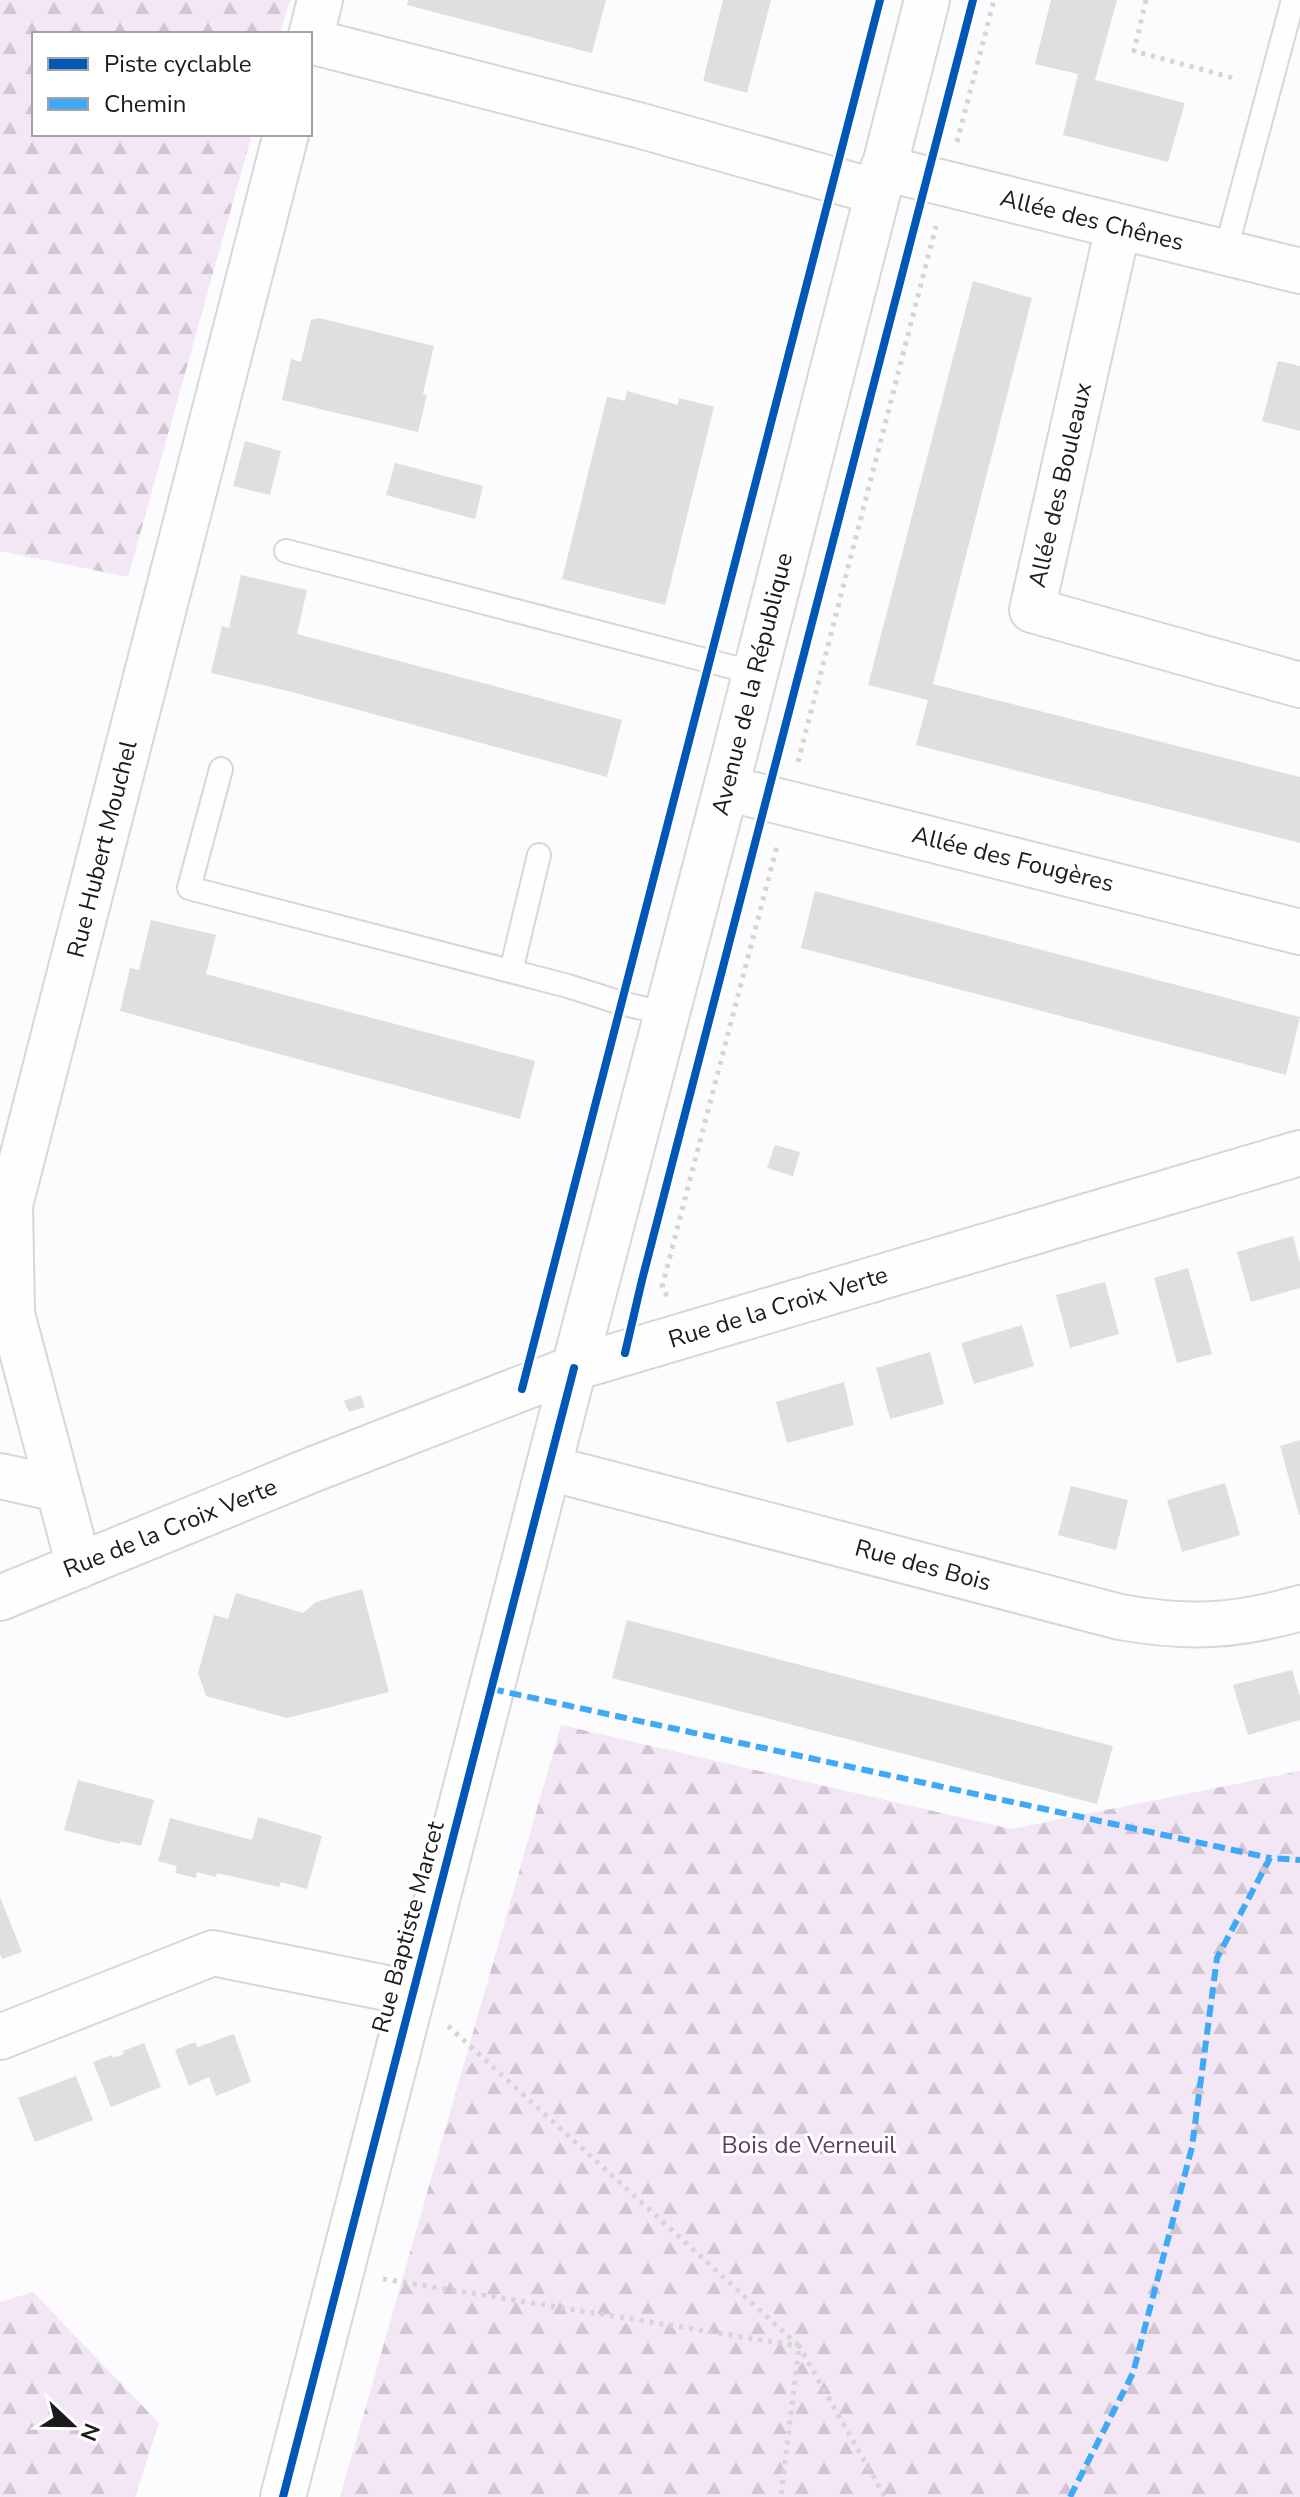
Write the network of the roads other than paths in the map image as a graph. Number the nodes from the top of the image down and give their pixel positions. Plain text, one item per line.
1 (320, 0) edge
2 (927, 0) edge
3 (1293, 0) edge
4 (312, 32) edge
5 (312, 41) edge
6 (285, 136) edge
7 (880, 180) junction
8 (1118, 227) junction
9 (1225, 253) junction
10 (1300, 271) edge
11 (286, 551) dead end
12 (755, 673) junction
13 (1300, 685) edge
14 (221, 769) dead end
15 (726, 788) junction
16 (539, 855) dead end
17 (1300, 932) edge
18 (511, 971) junction
19 (667, 1014) junction
20 (1300, 1153) edge
21 (574, 1368) junction
22 (549, 1468) junction
23 (0, 1476) edge
24 (58, 1489) junction
25 (79, 1566) junction
26 (0, 1598) edge
27 (1300, 1608) edge
28 (411, 1993) junction
29 (0, 2037) edge
30 (283, 2497) edge

1 - 4 street
2 - 7 street, Avenue de la République
3 - 9 lane
5 - 7 street, Allée des Chênes
6 - 24 street, Rue Hubert Mouchel
7 - 8 street, Allée des Chênes
7 - 12 street, Avenue de la République
8 - 9 street, Allée des Chênes
8 - 13 street, Allée des Bouleaux
9 - 10 street, Allée des Chênes
11 - 12 lane
12 - 15 street, Avenue de la République
14 - 18 lane
15 - 17 street, Allée des Fougères
15 - 19 street, Avenue de la République
16 - 18 lane
18 - 19 lane
19 - 21 street, Avenue de la République
20 - 21 street, Rue de la Croix Verte
21 - 22 street, Rue Baptiste Marcet
21 - 25 street, Rue de la Croix Verte
22 - 27 street, Rue des Bois
22 - 28 street, Rue Baptiste Marcet
23 - 24 street
24 - 25 street, Rue Hubert Mouchel
25 - 26 street, Rue de la Croix Verte
28 - 29 street
28 - 30 street, Rue Baptiste Marcet

